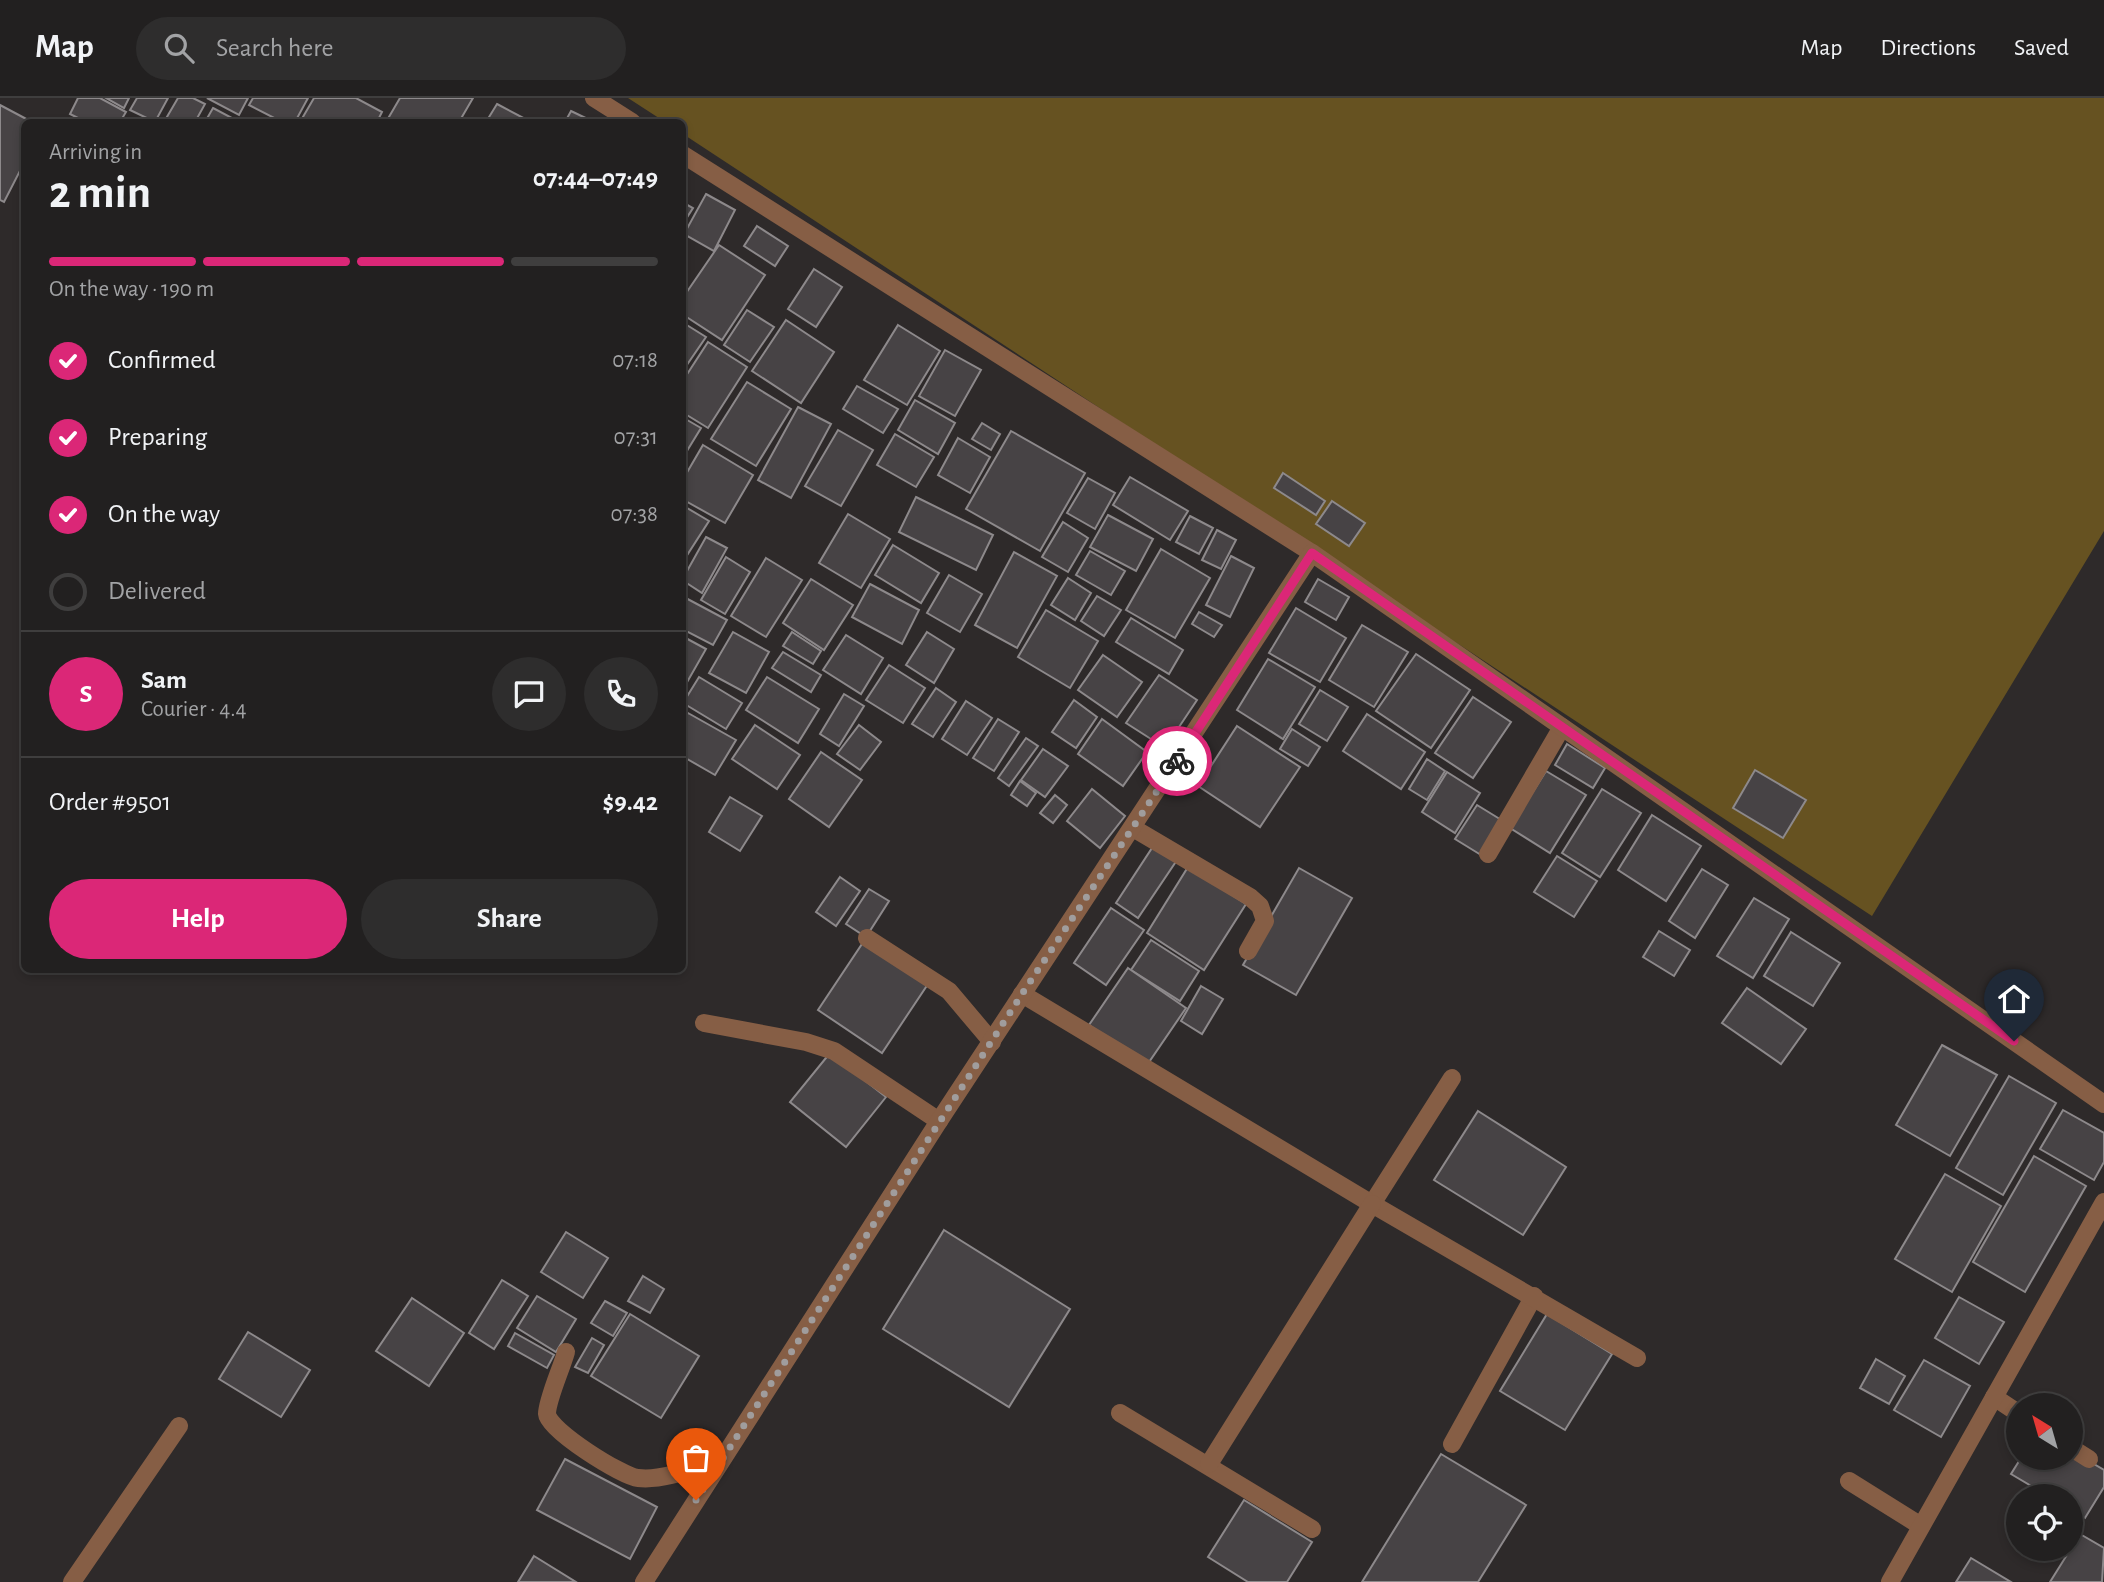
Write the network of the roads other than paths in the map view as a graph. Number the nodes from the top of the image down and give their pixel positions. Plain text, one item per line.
1 (594, 98) edge
2 (627, 119) edge
3 (686, 157) edge
4 (1312, 553) junction
5 (1562, 727) junction
6 (1133, 828) junction
7 (1488, 854) dead end
8 (867, 938) dead end
9 (1248, 951) dead end
10 (1022, 994) junction
11 (704, 1023) dead end
12 (992, 1042) junction
13 (1452, 1078) dead end
14 (2104, 1104) edge
15 (939, 1121) junction
16 (2104, 1202) edge
17 (1372, 1204) junction
18 (1534, 1296) junction
19 (566, 1352) dead end
20 (1637, 1358) dead end
21 (1994, 1397) junction
22 (2006, 1405) edge
23 (1121, 1413) dead end
24 (179, 1426) dead end
25 (1452, 1444) dead end
26 (2083, 1455) edge
27 (722, 1459) junction
28 (2089, 1459) dead end
29 (1209, 1464) junction
30 (1849, 1481) dead end
31 (1921, 1526) junction
32 (1312, 1529) dead end
33 (72, 1582) edge
34 (644, 1582) edge
35 (1890, 1582) edge

1 - 2 street
3 - 4 street
4 - 5 street
4 - 6 street
5 - 7 street
5 - 14 street
6 - 9 street
6 - 10 street
8 - 12 street
10 - 12 street
10 - 17 street
11 - 15 street
12 - 15 street
13 - 17 street
15 - 27 street
16 - 21 street
17 - 18 street
17 - 29 street
18 - 20 street
18 - 25 street
19 - 27 street
21 - 22 street
21 - 31 street
23 - 29 street
24 - 33 street
26 - 28 street
27 - 34 street
29 - 32 street
30 - 31 street
31 - 35 street

